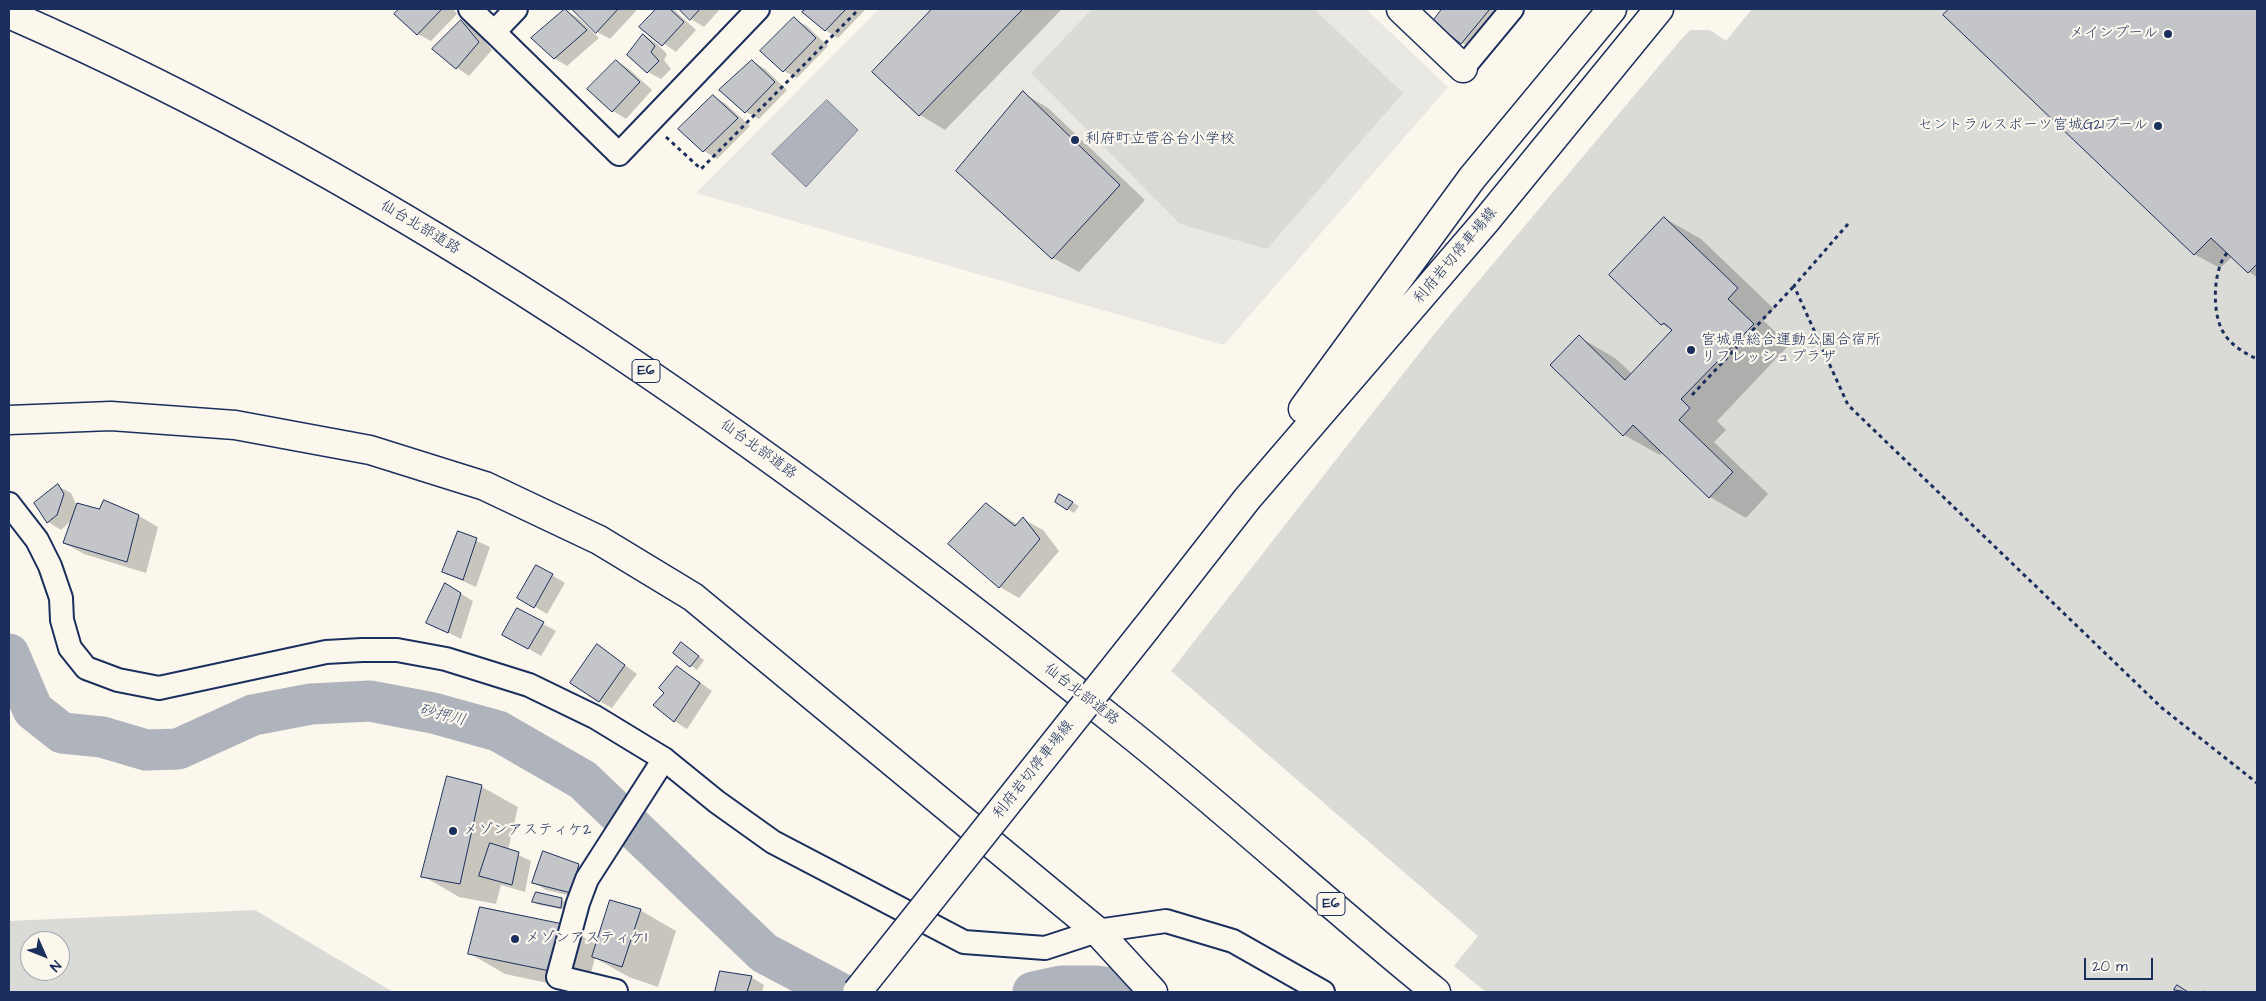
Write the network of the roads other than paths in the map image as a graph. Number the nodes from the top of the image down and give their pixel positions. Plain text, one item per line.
1 (470, 9) edge
2 (516, 9) edge
3 (758, 9) edge
4 (1402, 9) edge
5 (1512, 9) edge
6 (1612, 9) edge
7 (1659, 9) edge
8 (9, 14) edge
9 (494, 32) junction
10 (1463, 68) joint
11 (9, 420) edge
12 (1247, 499) junction
13 (9, 504) edge
14 (664, 759) junction
15 (1106, 940) junction
16 (616, 991) edge
17 (857, 992) edge
18 (1154, 992) edge
19 (1323, 992) edge
20 (1436, 992) edge

1 - 9 street
2 - 9 street
3 - 9 street
4 - 10 main road
5 - 10 street
6 - 12 main road, 利府岩切停車場線
7 - 12 main road, 利府岩切停車場線
8 - 20 main road, 仙台北部道路 / E6
11 - 15 main road
12 - 17 main road, 利府岩切停車場線, bridge
13 - 14 street
14 - 15 street
14 - 16 street
15 - 18 main road
15 - 19 street

